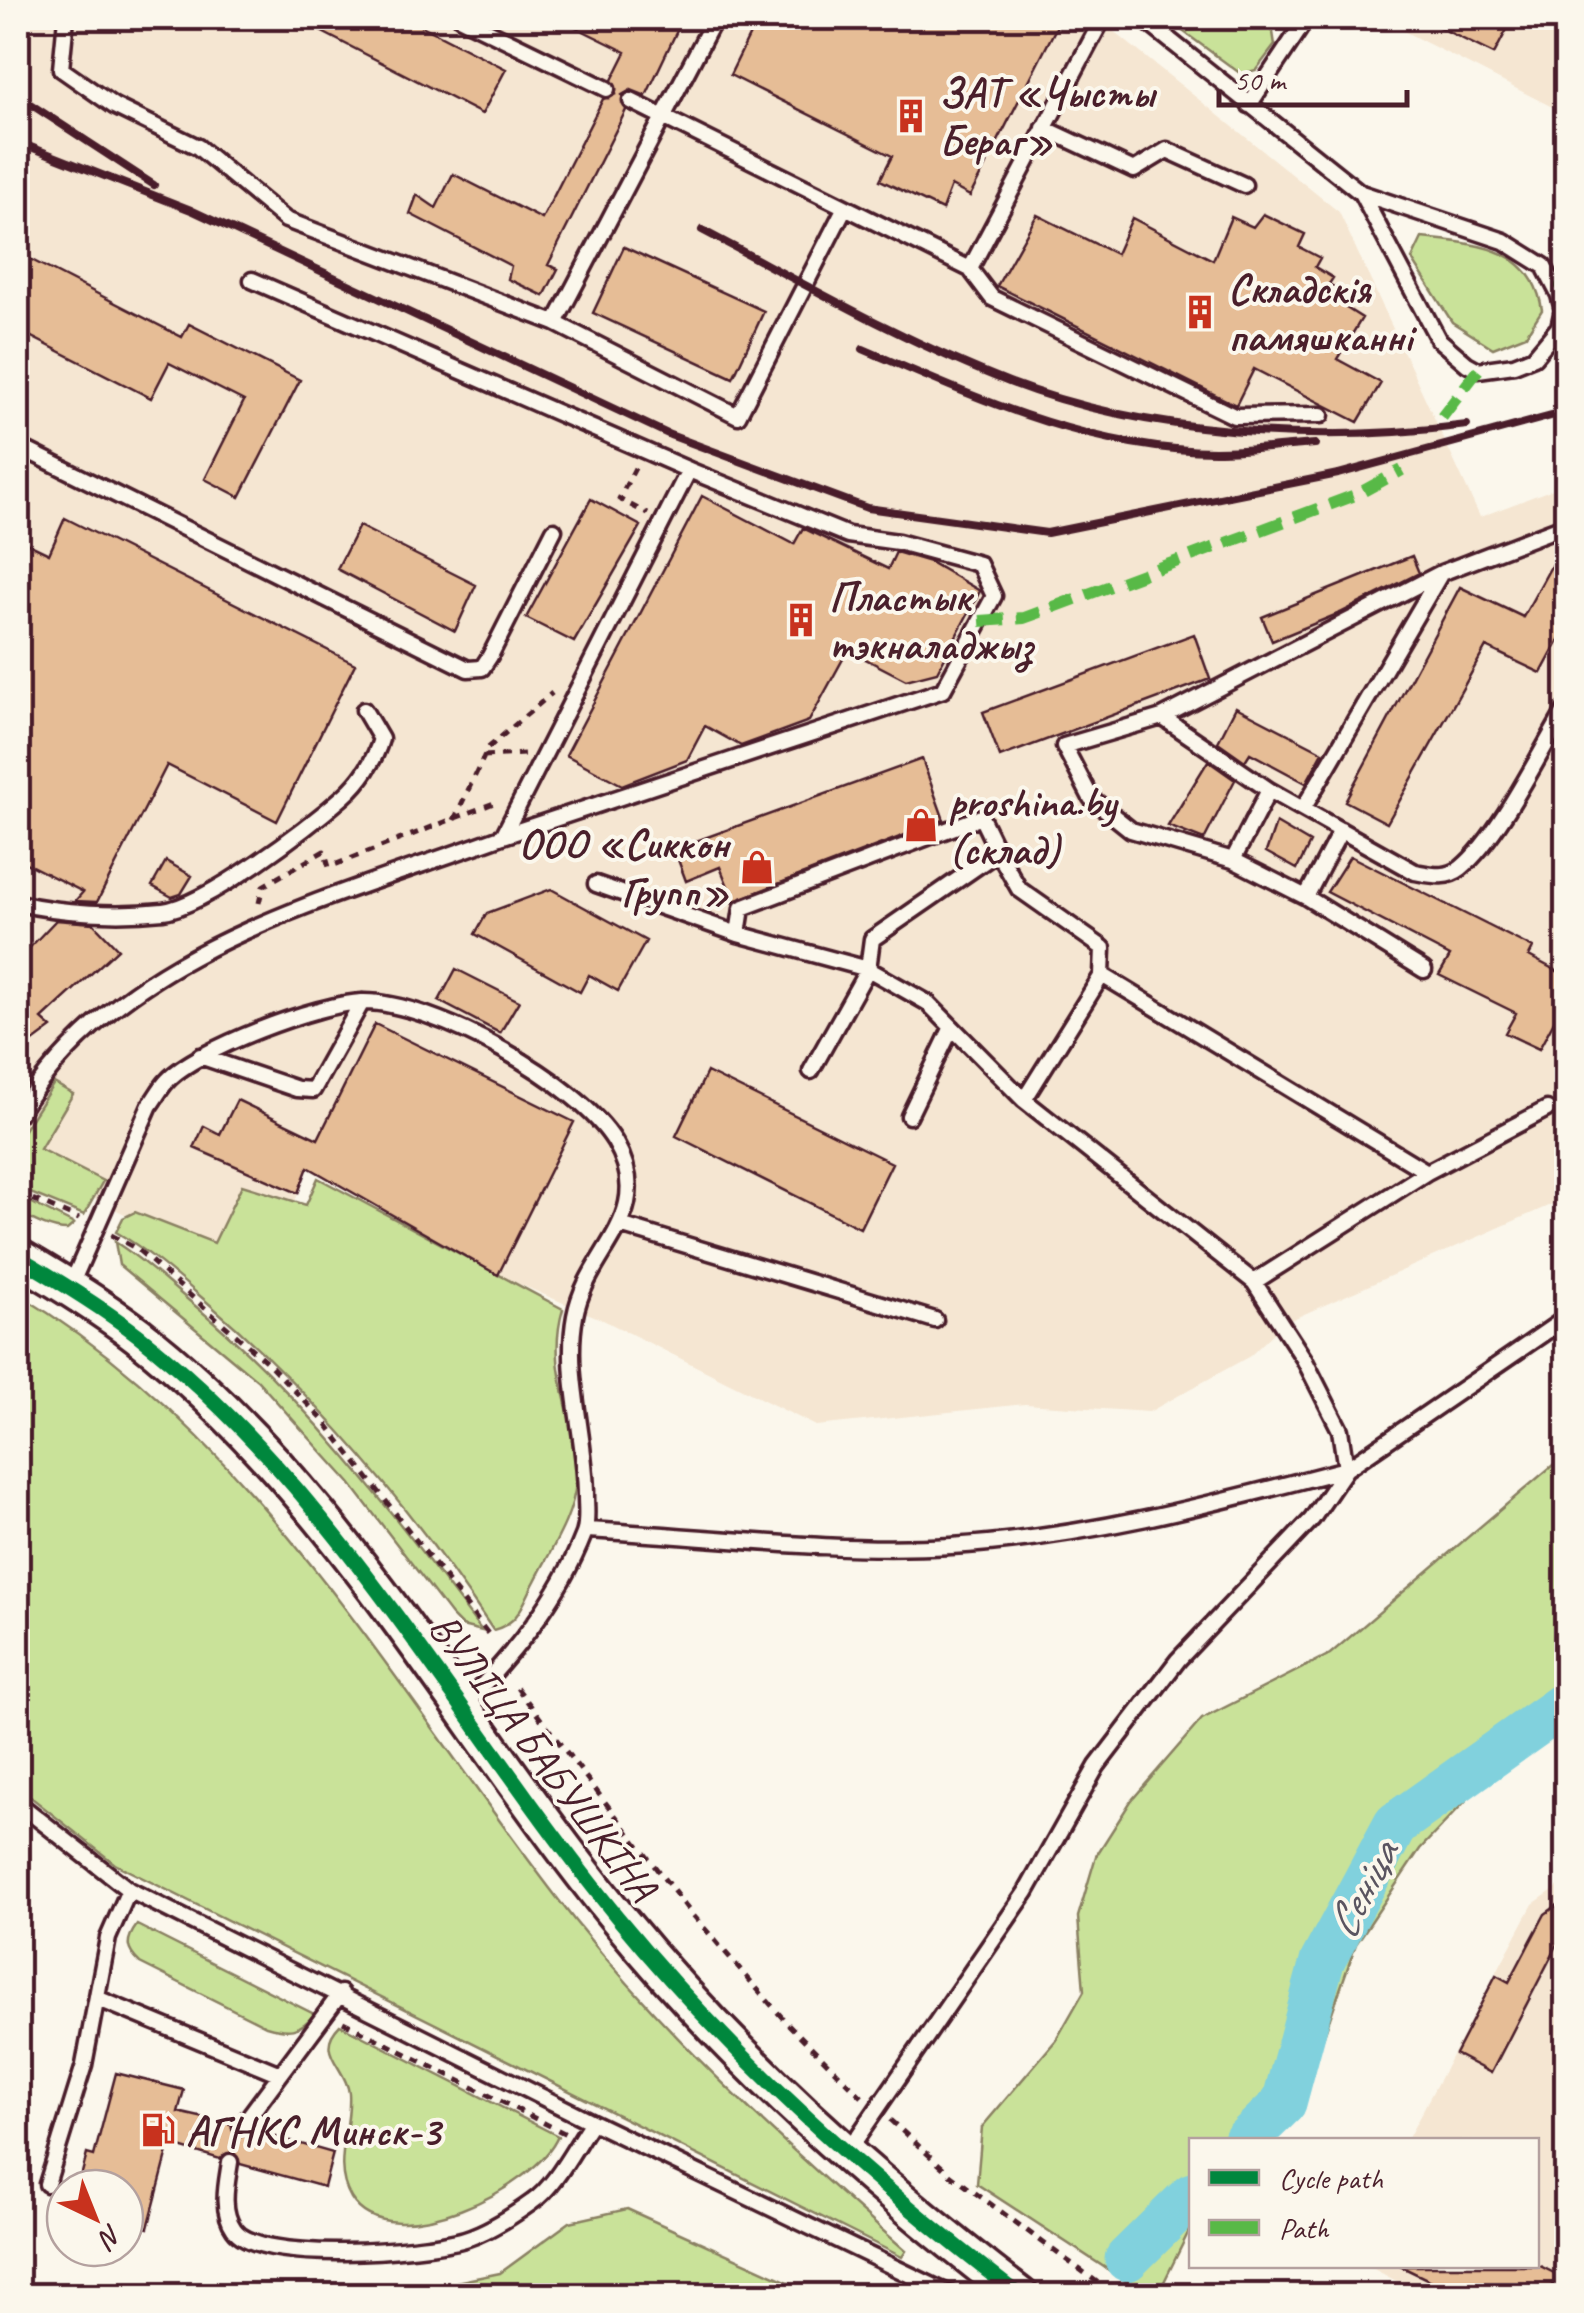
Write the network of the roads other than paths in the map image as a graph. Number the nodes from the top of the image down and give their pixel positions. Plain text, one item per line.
1 (66, 18) edge
2 (461, 18) edge
3 (715, 18) edge
4 (1103, 18) edge
5 (1142, 18) edge
6 (1286, 18) edge
7 (1304, 22) edge
8 (607, 90) dead end
9 (631, 101) dead end
10 (1249, 104) junction
11 (664, 118) junction
12 (1044, 128) junction
13 (1244, 185) dead end
14 (1361, 194) junction
15 (845, 207) junction
16 (970, 268) junction
17 (252, 280) dead end
18 (555, 323) junction
19 (1321, 415) dead end
20 (18, 446) edge
21 (689, 470) junction
22 (1566, 525) edge
23 (554, 530) dead end
24 (1441, 573) junction
25 (1566, 709) edge
26 (364, 710) dead end
27 (1162, 717) junction
28 (1269, 790) junction
29 (1303, 809) junction
30 (1342, 830) junction
31 (503, 836) junction
32 (998, 852) junction
33 (1233, 860) junction
34 (596, 884) dead end
35 (1306, 897) junction
36 (18, 903) edge
37 (738, 934) junction
38 (868, 970) junction
39 (1424, 970) dead end
40 (1102, 975) junction
41 (362, 1002) junction
42 (952, 1027) junction
43 (200, 1056) junction
44 (810, 1070) dead end
45 (1024, 1100) junction
46 (1547, 1109) dead end
47 (18, 1115) edge
48 (909, 1116) dead end
49 (1427, 1172) junction
50 (620, 1225) junction
51 (18, 1257) edge
52 (1254, 1282) junction
53 (70, 1288) junction
54 (1566, 1318) edge
55 (935, 1320) dead end
56 (1346, 1469) junction
57 (586, 1530) junction
58 (462, 1707) junction
59 (18, 1803) edge
60 (129, 1890) junction
61 (341, 1993) junction
62 (99, 2000) junction
63 (280, 2074) junction
64 (592, 2122) junction
65 (241, 2127) dead end
66 (844, 2156) junction
67 (230, 2162) dead end
68 (52, 2168) edge
69 (954, 2296) edge
70 (1020, 2296) edge

1 - 18 lane
2 - 8 lane
3 - 11 lane
4 - 12 lane
5 - 10 lane
6 - 7 lane
7 - 10 lane
9 - 11 lane
10 - 14 lane
11 - 15 lane
11 - 18 lane
12 - 13 lane
12 - 16 lane
14 - 14 lane
15 - 16 lane
15 - 18 lane
16 - 19 lane
17 - 21 lane
20 - 23 lane
21 - 31 lane
21 - 31 lane
22 - 24 lane
24 - 27 lane
24 - 29 lane
25 - 30 lane
26 - 36 lane
27 - 28 lane
27 - 33 lane
28 - 29 lane
28 - 33 lane
29 - 30 lane
30 - 35 lane
31 - 47 lane
32 - 37 lane
32 - 38 lane
32 - 40 lane
33 - 35 lane
34 - 37 lane
35 - 39 lane
37 - 38 lane
38 - 42 lane
38 - 44 lane
40 - 45 lane
40 - 49 lane
41 - 43 lane
41 - 43 lane
41 - 50 lane
42 - 45 lane
42 - 48 lane
43 - 53 lane
45 - 52 lane
46 - 49 lane
49 - 52 lane
50 - 55 lane
50 - 57 lane
51 - 53 street, ВУЛІЦА БАБУШКІНА
52 - 56 lane
53 - 58 street, ВУЛІЦА БАБУШКІНА
54 - 56 lane
56 - 57 lane
56 - 66 lane
57 - 58 lane
58 - 66 street, ВУЛІЦА БАБУШКІНА
59 - 60 lane
60 - 61 lane
60 - 62 lane
61 - 63 lane
61 - 64 lane
62 - 63 lane
62 - 68 lane
63 - 65 lane
64 - 67 lane
64 - 69 lane
66 - 70 street, ВУЛІЦА БАБУШКІНА

